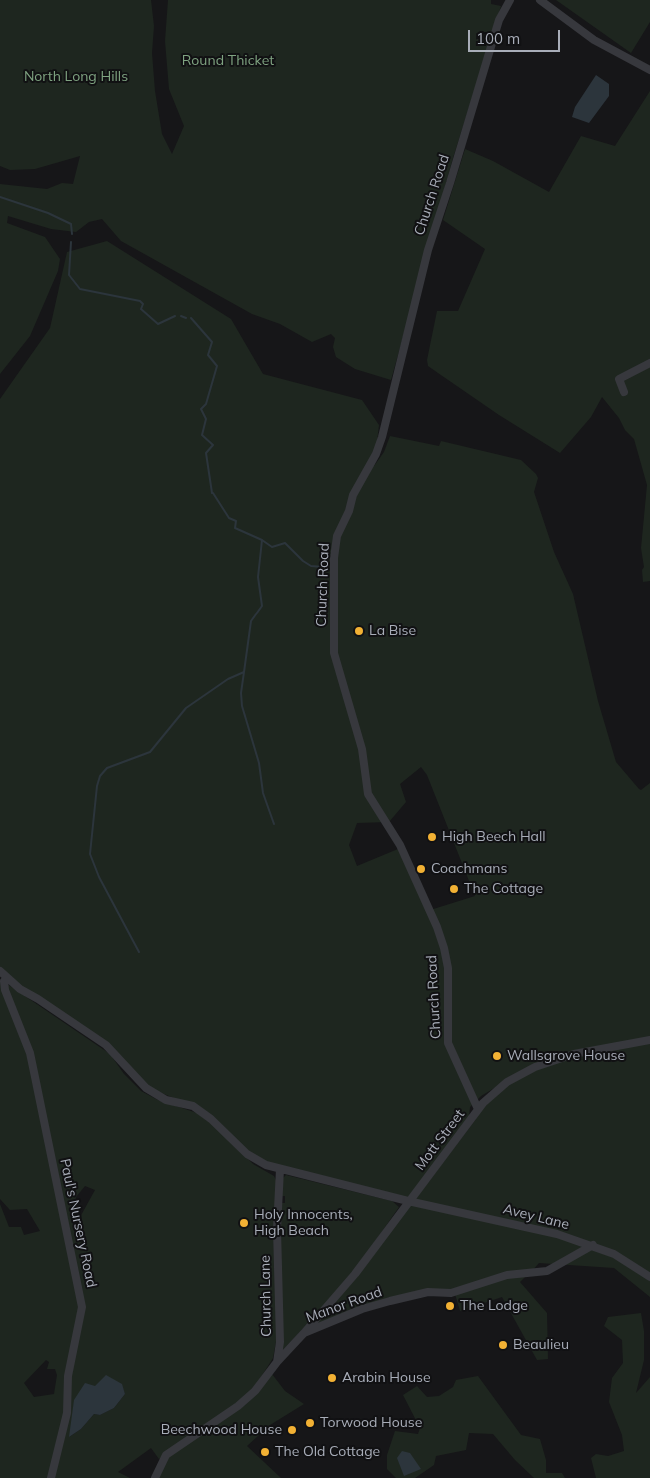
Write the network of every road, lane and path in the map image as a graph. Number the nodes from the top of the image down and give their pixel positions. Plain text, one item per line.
1 (510, 0) edge
2 (540, 0) edge
3 (650, 70) edge
4 (650, 363) edge
5 (624, 392) dead end
6 (0, 972) edge
7 (7, 978) junction
8 (650, 1040) edge
9 (478, 1109) junction
10 (280, 1169) junction
11 (408, 1201) junction
12 (593, 1245) junction
13 (650, 1277) edge
14 (304, 1333) junction
15 (277, 1362) junction
16 (51, 1478) edge
17 (155, 1478) edge

1 - 9 street, Church Road
2 - 3 street
4 - 5 street
6 - 7 street, Avey Lane
7 - 10 street, Avey Lane
7 - 16 street, Paul's Nursery Road
8 - 9 street, Mott Street
9 - 11 street, Mott Street
10 - 11 street, Avey Lane
10 - 15 street, Church Lane
11 - 12 street, Avey Lane
11 - 14 street, Mott Street
12 - 13 street, Avey Lane
12 - 14 street, Manor Road
14 - 15 street, Manor Road
15 - 17 street, Manor Road

